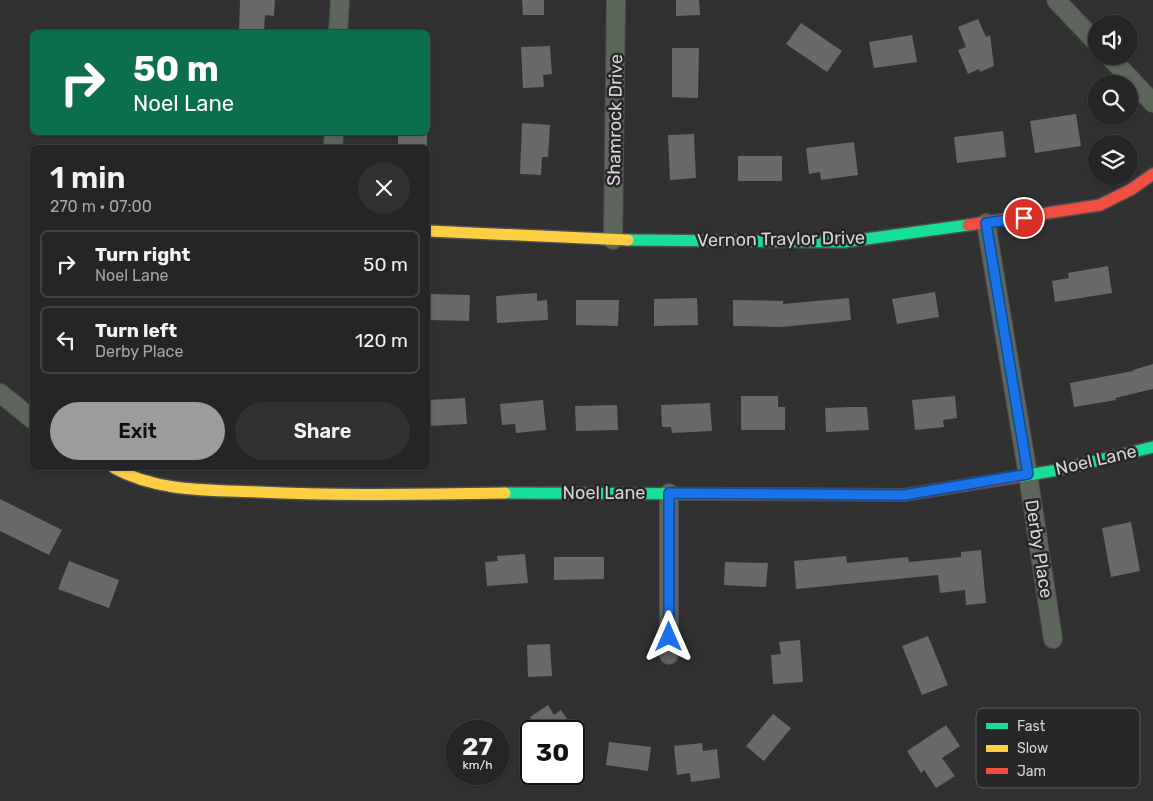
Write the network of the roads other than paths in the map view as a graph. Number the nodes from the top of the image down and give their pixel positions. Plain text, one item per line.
1 (340, 0) edge
2 (616, 0) edge
3 (1056, 0) edge
4 (338, 30) edge
5 (1088, 34) edge
6 (1117, 65) edge
7 (1153, 103) edge
8 (1153, 174) edge
9 (986, 223) junction
10 (430, 231) edge
11 (613, 240) junction
12 (0, 393) edge
13 (30, 417) edge
14 (1153, 447) edge
15 (118, 470) edge
16 (1028, 474) junction
17 (669, 493) junction
18 (1052, 639) dead end
19 (669, 655) dead end

1 - 4 street
2 - 11 street, Shamrock Drive
3 - 5 street
6 - 7 street
8 - 9 street, Vernon Traylor Drive
9 - 11 street, Vernon Traylor Drive
9 - 16 street, Derby Place
10 - 11 street, Vernon Traylor Drive
12 - 13 street
14 - 16 street, Noel Lane
15 - 17 street, Noel Lane
16 - 17 street, Noel Lane
16 - 18 street, Derby Place
17 - 19 street

